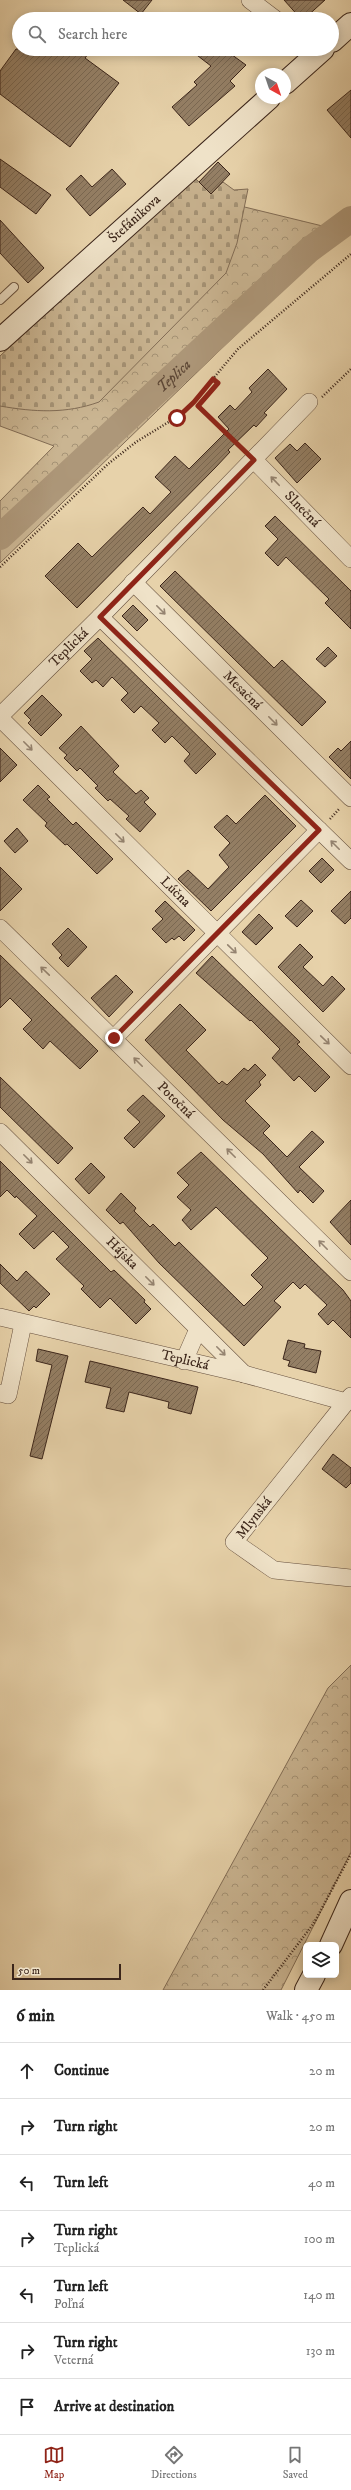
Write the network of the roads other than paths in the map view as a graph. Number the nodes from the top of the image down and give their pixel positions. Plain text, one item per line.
1 (250, 0) edge
2 (266, 12) edge
3 (351, 24) edge
4 (339, 34) edge
5 (314, 56) edge
6 (291, 77) edge
7 (262, 104) edge
8 (14, 287) dead end
9 (0, 300) edge
10 (0, 340) edge
11 (309, 402) road end
12 (254, 460) junction
13 (351, 558) edge
14 (133, 582) junction
15 (100, 617) junction
16 (0, 717) edge
17 (351, 798) edge
18 (319, 830) junction
19 (351, 861) edge
20 (0, 928) edge
21 (216, 934) junction
22 (114, 1038) junction
23 (351, 1066) edge
24 (0, 1132) edge
25 (351, 1272) edge
26 (0, 1317) edge
27 (23, 1324) junction
28 (198, 1329) junction
29 (184, 1361) junction
30 (244, 1374) junction
31 (0, 1393) edge
32 (349, 1399) edge
33 (351, 1578) edge
34 (351, 1901) edge
35 (332, 1942) edge
36 (312, 1978) edge
37 (306, 1990) edge

1 - 2 street
3 - 4 street
5 - 6 street
7 - 10 street, Štefánikova
8 - 9 lane
11 - 12 street, Teplická
13 -> 12 street, Slnečná
12 - 14 street, Teplická
14 - 15 street, Teplická
14 -> 17 street, Mesačná
15 - 16 street, Teplická
15 - 18 street
16 -> 21 street, Lúčna
19 -> 18 street
18 - 21 street
22 -> 20 street, Potočná
21 - 22 street
21 -> 23 street, Lúčna
25 -> 22 street, Potočná
24 -> 28 street, Hájska
26 - 27 street, Teplická
27 - 29 street, Teplická
27 - 31 street
28 - 29 street
28 -> 30 street, Hájska
29 - 30 street, Teplická
30 - 32 street, Teplická
32 - 33 street, Mlynská
34 - 35 street
36 - 37 street

